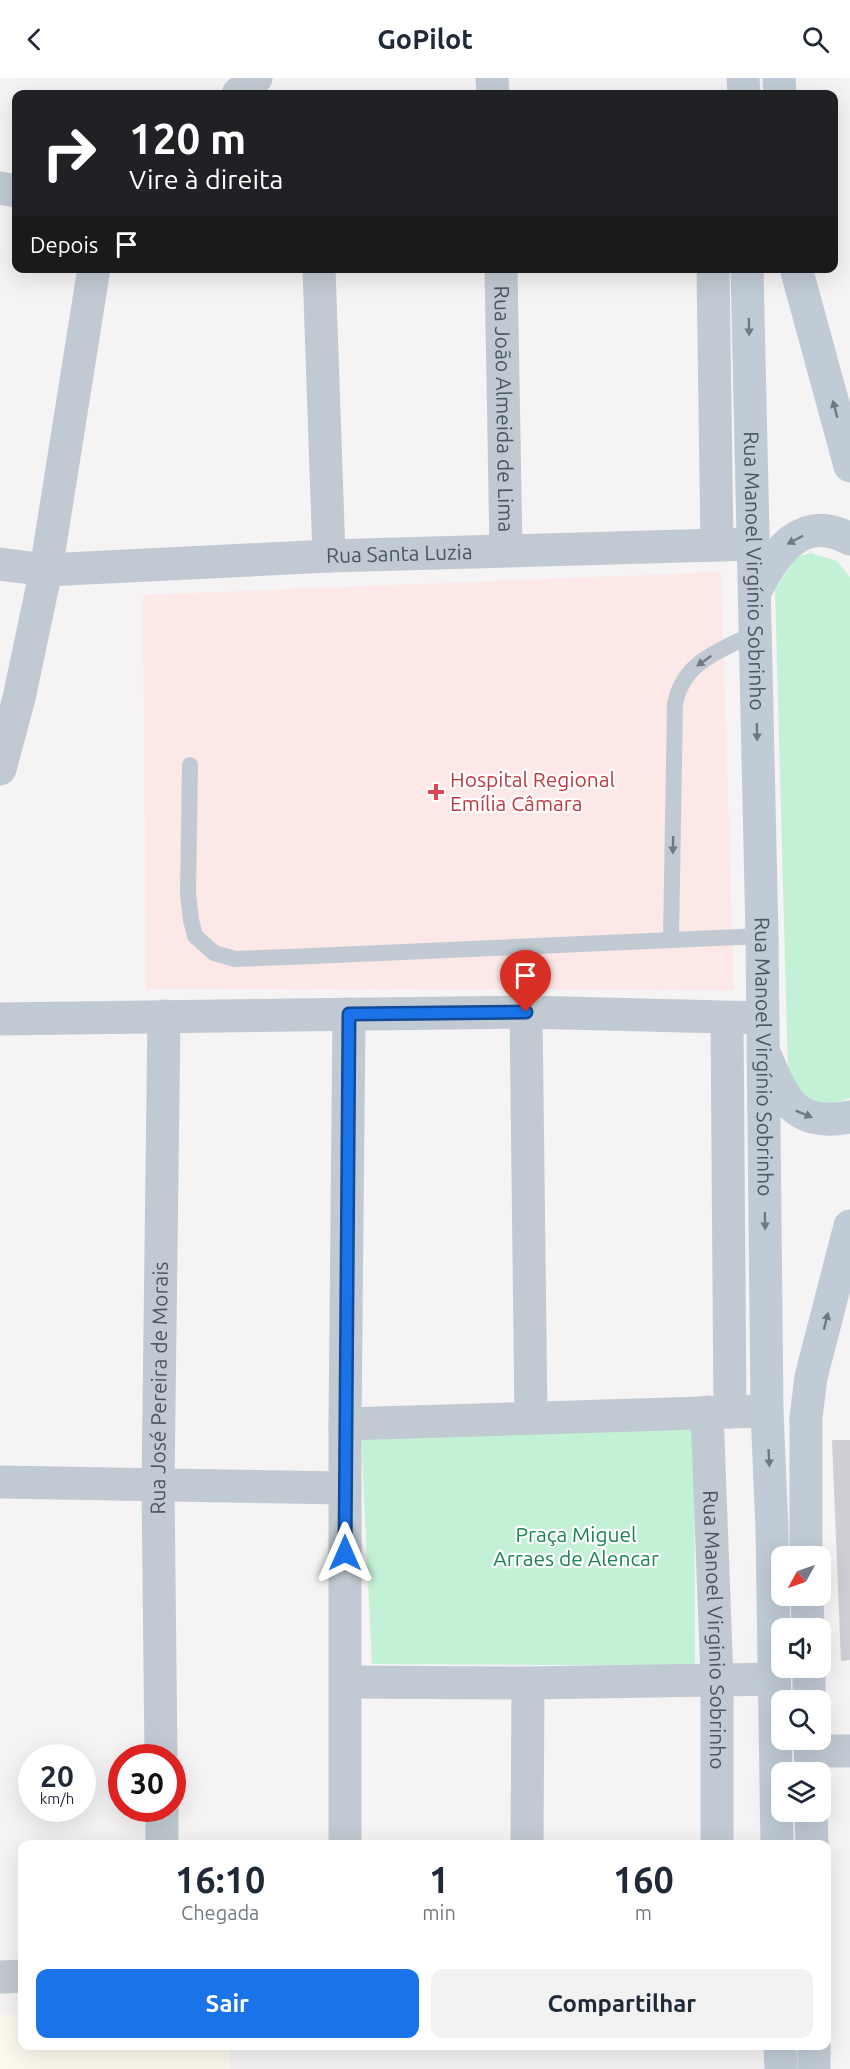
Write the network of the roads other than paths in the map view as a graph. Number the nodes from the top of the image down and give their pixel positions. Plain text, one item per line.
1 (256, 78) edge
2 (242, 90) edge
3 (93, 273) edge
4 (319, 273) edge
5 (501, 273) edge
6 (714, 273) edge
7 (747, 273) edge
8 (797, 273) edge
9 (850, 466) edge
10 (850, 539) edge
11 (753, 544) junction
12 (717, 545) junction
13 (506, 550) junction
14 (329, 556) junction
15 (0, 564) edge
16 (46, 570) junction
17 (754, 595) junction
18 (755, 633) junction
19 (190, 765) dead end
20 (0, 769) edge
21 (762, 936) junction
22 (671, 940) junction
23 (526, 1012) junction
24 (349, 1014) junction
25 (164, 1016) junction
26 (727, 1018) junction
27 (0, 1019) edge
28 (763, 1034) junction
29 (850, 1117) edge
30 (850, 1226) edge
31 (766, 1411) junction
32 (719, 1412) junction
33 (531, 1418) junction
34 (345, 1424) junction
35 (0, 1482) edge
36 (158, 1485) junction
37 (345, 1488) junction
38 (806, 1546) edge
39 (773, 1618) edge
40 (773, 1678) joint
41 (717, 1679) junction
42 (346, 1682) junction
43 (528, 1683) junction
44 (161, 1744) edge
45 (850, 1751) edge
46 (811, 1755) edge
47 (162, 1822) edge
48 (811, 1822) edge
49 (162, 1840) edge
50 (345, 1840) edge
51 (527, 1840) edge
52 (717, 1840) edge
53 (777, 1840) edge
54 (812, 1840) edge
55 (18, 1976) edge
56 (0, 1977) edge
57 (780, 2050) edge
58 (814, 2050) edge
59 (781, 2069) edge
60 (814, 2069) edge

1 - 2 street
3 - 16 street
4 - 14 street
5 - 13 street, Rua João Almeida de Lima
6 - 12 street
7 -> 11 main road, Rua Manoel Virgínio Sobrinho
9 -> 8 main road
10 -> 17 main road
11 - 12 street, Rua Santa Luzia
11 - 17 main road, Rua Manoel Virgínio Sobrinho
12 - 13 street, Rua Santa Luzia
13 - 14 street, Rua Santa Luzia
14 - 16 street, Rua Santa Luzia
15 - 16 street, Rua Santa Luzia
16 - 20 street
17 - 18 main road, Rua Manoel Virgínio Sobrinho
18 -> 21 main road, Rua Manoel Virgínio Sobrinho
18 -> 22 lane
19 - 22 lane
21 - 22 lane
21 - 28 main road, Rua Manoel Virgínio Sobrinho
23 - 24 street
23 - 26 street
23 - 33 street
24 - 25 street
24 - 34 street
25 - 27 street
25 - 36 street, Rua José Pereira de Morais
26 - 28 street
26 - 32 street, Rua Manoel Virginio Sobrinho
28 -> 29 main road
28 -> 31 main road, Rua Manoel Virgínio Sobrinho
38 -> 30 main road
31 - 32 street
31 -> 39 main road, Rua Manoel Virgínio Sobrinho
32 - 33 street
32 - 41 street, Rua Manoel Virginio Sobrinho
33 - 34 street
34 - 37 street
35 - 36 street
36 - 37 street
36 - 44 street, Rua José Pereira de Morais
37 - 42 street
40 - 41 street
40 - 53 main road, Rua Manoel Virgínio Sobrinho
41 - 43 street
41 - 52 street, Rua Manoel Virginio Sobrinho
42 - 43 street
42 - 50 street
43 - 51 street
45 - 46 street
47 - 49 street
48 - 54 main road
55 - 56 street
57 - 59 main road
58 - 60 main road

